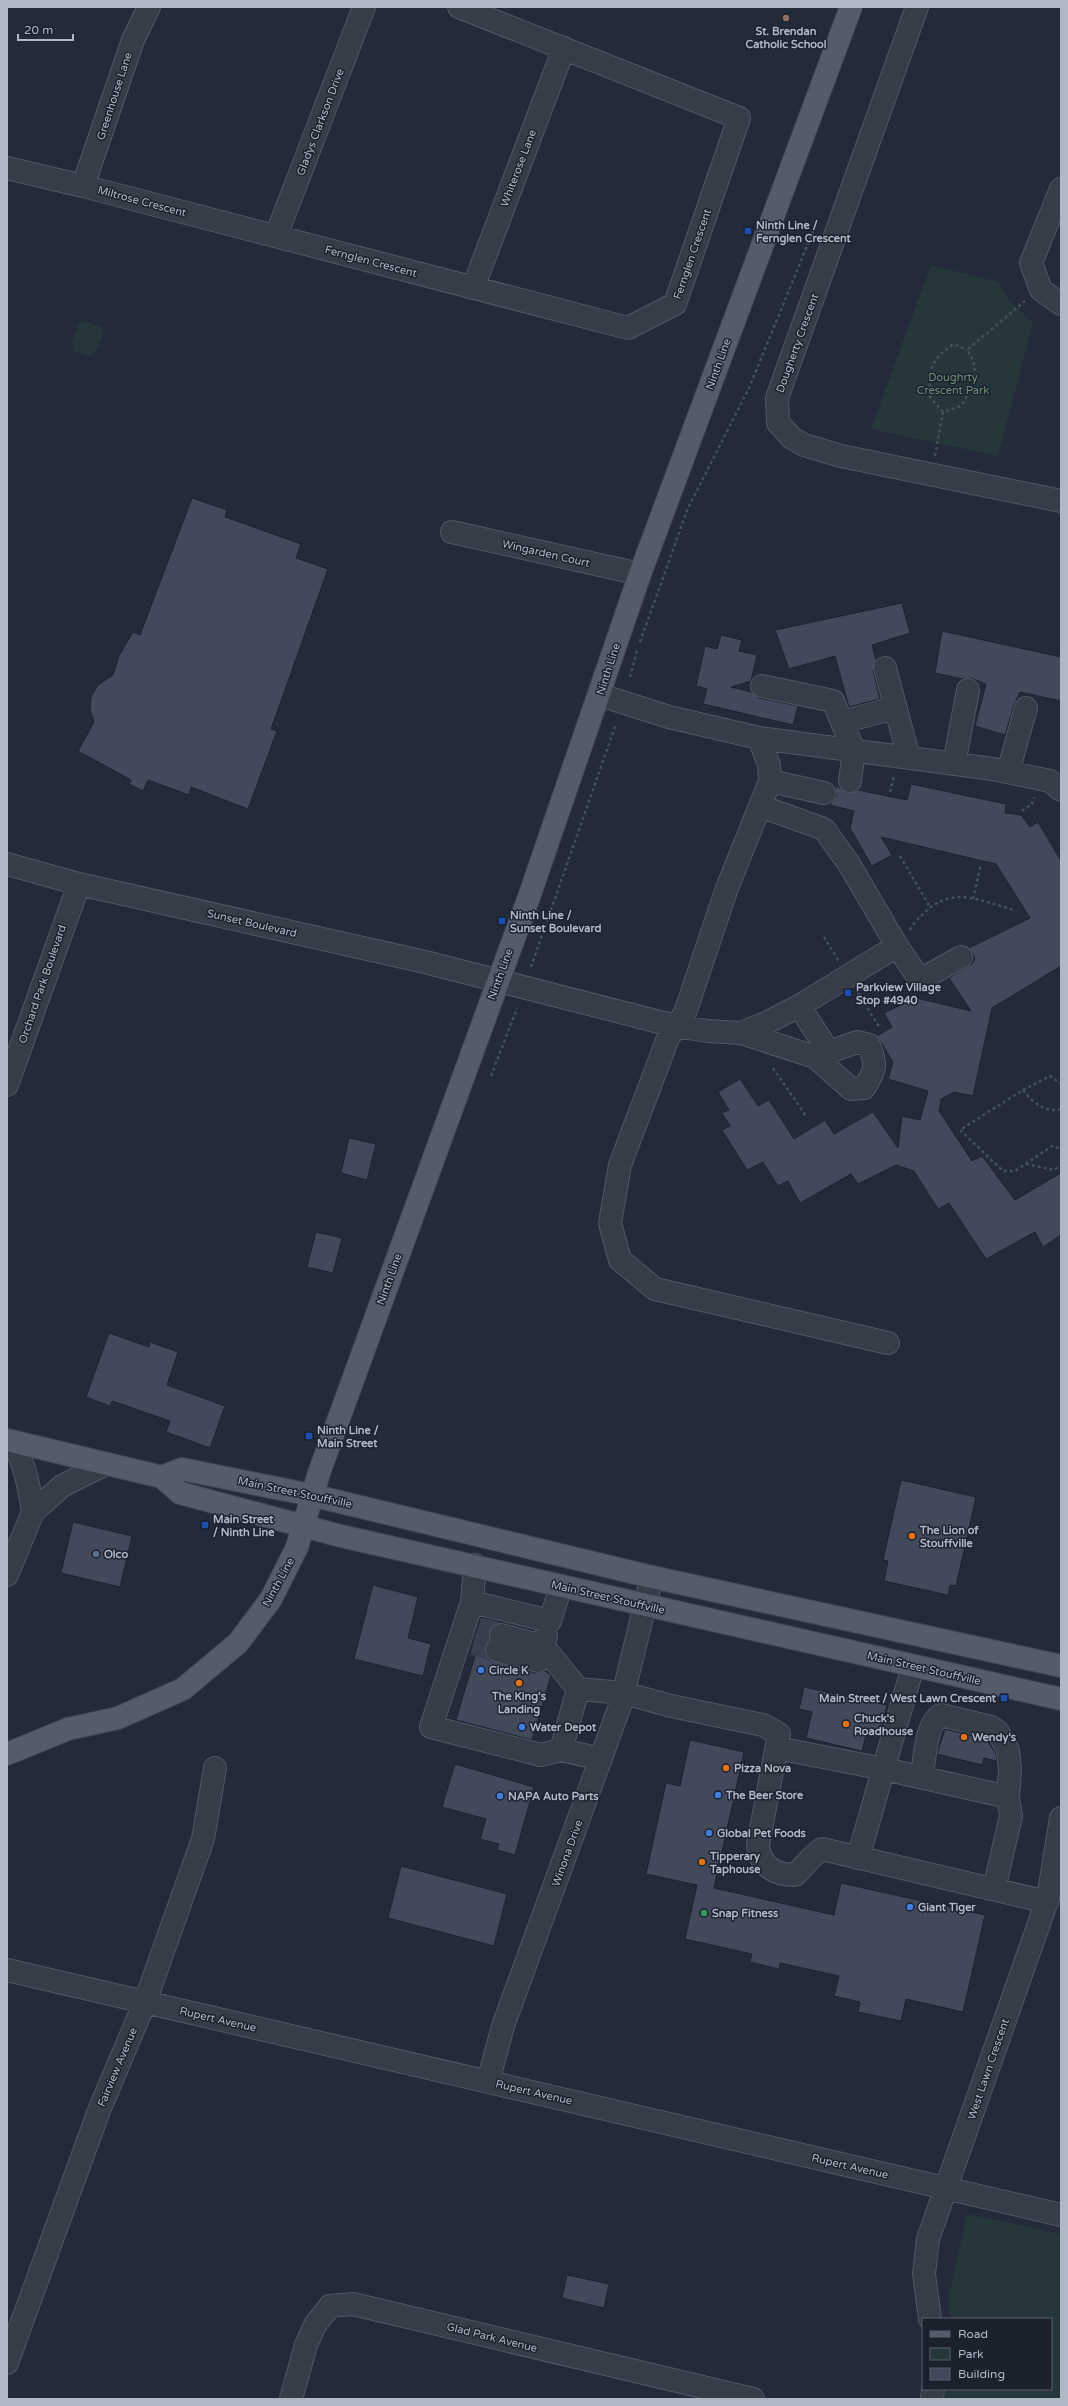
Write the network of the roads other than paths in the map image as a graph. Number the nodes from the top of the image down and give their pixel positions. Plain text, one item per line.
1 (149, 7) edge
2 (364, 7) edge
3 (459, 7) edge
4 (851, 7) edge
5 (917, 7) edge
6 (564, 48) junction
7 (7, 168) edge
8 (83, 186) junction
9 (1061, 189) edge
10 (276, 236) junction
11 (473, 288) junction
12 (1061, 304) edge
13 (1061, 501) edge
14 (452, 532) dead end
15 (640, 574) junction
16 (885, 668) dead end
17 (762, 686) dead end
18 (968, 690) dead end
19 (600, 695) junction
20 (896, 708) junction
21 (1026, 708) dead end
22 (842, 722) junction
23 (759, 738) junction
24 (854, 751) junction
25 (909, 758) junction
26 (954, 764) junction
27 (1008, 772) junction
28 (770, 781) junction
29 (850, 781) dead end
30 (1061, 790) edge
31 (824, 793) dead end
32 (760, 806) junction
33 (7, 864) edge
34 (79, 884) junction
35 (897, 946) junction
36 (961, 957) dead end
37 (498, 980) junction
38 (799, 1006) junction
39 (675, 1026) junction
40 (741, 1033) junction
41 (7, 1085) edge
42 (888, 1343) dead end
43 (10, 1441) edge
44 (106, 1464) junction
45 (162, 1477) junction
46 (311, 1495) junction
47 (33, 1512) junction
48 (302, 1526) junction
49 (475, 1565) junction
50 (7, 1575) edge
51 (652, 1577) junction
52 (561, 1586) junction
53 (472, 1602) junction
54 (644, 1605) junction
55 (550, 1621) junction
56 (499, 1642) tunnel mouth
57 (543, 1646) junction
58 (913, 1666) junction
59 (1061, 1666) edge
60 (578, 1689) junction
61 (624, 1694) junction
62 (1061, 1699) edge
63 (777, 1748) junction
64 (561, 1750) junction
65 (7, 1754) edge
66 (601, 1759) junction
67 (215, 1768) dead end
68 (884, 1769) junction
69 (922, 1777) junction
70 (1008, 1797) junction
71 (1061, 1818) edge
72 (858, 1858) junction
73 (994, 1889) junction
74 (1047, 1902) junction
75 (7, 1970) edge
76 (145, 2002) junction
77 (488, 2082) junction
78 (946, 2188) junction
79 (1061, 2215) edge
80 (930, 2318) edge
81 (7, 2363) edge
82 (291, 2399) edge
83 (753, 2399) edge

1 - 8 street, Greenhouse Lane
2 - 10 street, Gladys Clarkson Drive
3 - 6 street, Fernglen Crescent
4 - 15 main road, Ninth Line
5 - 13 street, Dougherty Crescent
6 - 11 street, Whiterose Lane
6 - 11 street, Fernglen Crescent
7 - 8 street, Miltrose Crescent
8 - 10 street, Miltrose Crescent
9 - 12 street
10 - 11 street, Fernglen Crescent
14 - 15 street, Wingarden Court
15 - 19 main road, Ninth Line
16 - 20 street
17 - 22 street
18 - 26 street
19 - 23 street
19 - 37 main road, Ninth Line
20 - 22 street
20 - 25 street
21 - 27 street
22 - 24 street
23 - 24 street
23 - 28 street
24 - 25 street
24 - 29 street
25 - 26 street
26 - 27 street
27 - 30 street
28 - 31 street
28 - 32 street
32 - 35 street
32 - 39 street
33 - 34 street, Sunset Boulevard
34 - 37 street, Sunset Boulevard
34 - 41 street, Orchard Park Boulevard
35 - 36 street
35 - 38 street
37 - 39 street, Sunset Boulevard
37 - 46 main road, Ninth Line
38 - 40 street
38 - 40 street, Sunset Boulevard
39 - 40 street, Sunset Boulevard
39 - 42 street
43 - 44 main road, Main Street Stouffville
43 - 47 street
44 - 45 main road, Main Street Stouffville
44 - 47 street
45 - 46 main road, Main Street Stouffville
45 - 48 main road, Main Street Stouffville
46 - 48 main road, Ninth Line
46 - 51 main road, Main Street Stouffville
47 - 50 street
48 - 49 main road, Main Street Stouffville
48 - 65 main road, Ninth Line
49 - 52 main road, Main Street Stouffville
49 - 53 street
51 - 54 street, Winona Drive
51 - 59 main road, Main Street Stouffville
52 - 54 main road, Main Street Stouffville
52 - 55 street
53 - 55 street
53 - 64 street
54 - 58 main road, Main Street Stouffville
54 - 61 street, Winona Drive
55 - 57 street
56 - 57 street
57 - 60 street
58 - 62 main road, Main Street Stouffville
58 - 68 street
60 - 61 street
60 - 64 street
61 - 63 street
61 - 66 street, Winona Drive
63 - 68 street
63 - 72 street
64 - 66 street
66 - 77 street, Winona Drive
67 - 76 street, Fairview Avenue
68 - 69 street
68 - 72 street
69 - 70 street
69 - 70 street
70 - 73 street
71 - 74 street, West Lawn Crescent
72 - 73 street
73 - 74 street
74 - 78 street, West Lawn Crescent
75 - 76 street, Rupert Avenue
76 - 77 street, Rupert Avenue
76 - 81 street, Fairview Avenue
77 - 78 street, Rupert Avenue
78 - 79 street, Rupert Avenue
78 - 80 street, West Lawn Crescent
82 - 83 street, Glad Park Avenue

